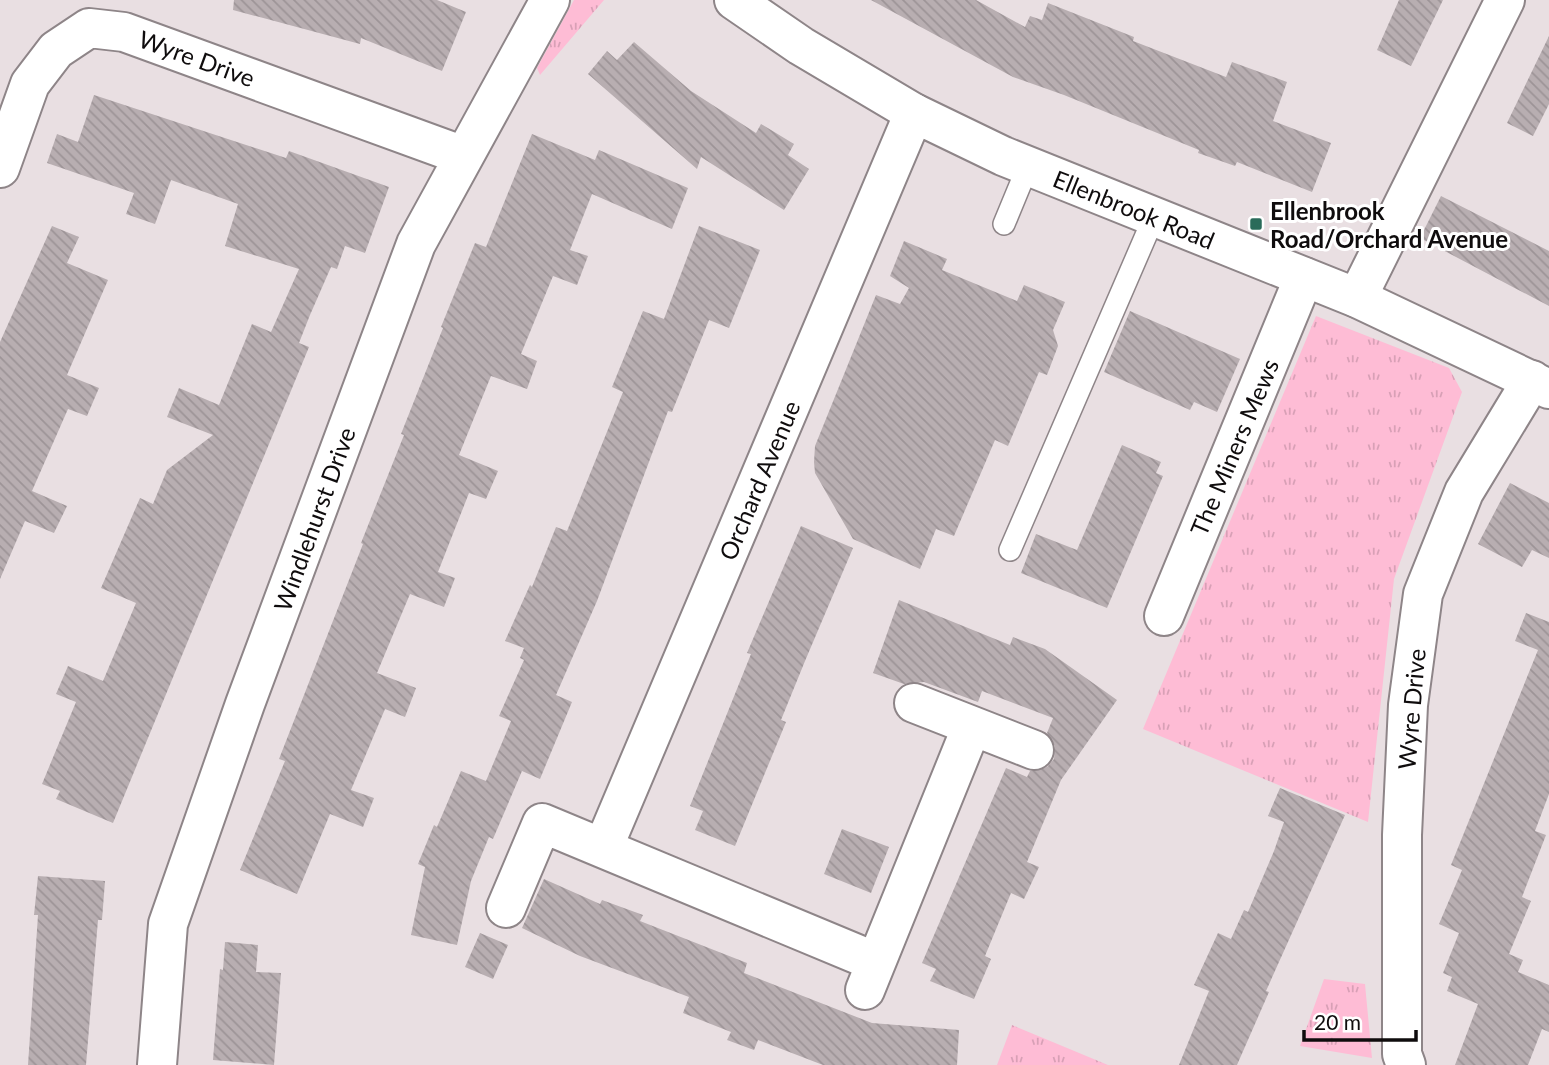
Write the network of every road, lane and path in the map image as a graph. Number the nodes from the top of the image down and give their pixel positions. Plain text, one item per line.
1 (550, 0) edge
2 (734, 0) edge
3 (1505, 0) edge
4 (914, 113) junction
5 (464, 156) junction
6 (1028, 166) junction
7 (0, 168) edge
8 (1154, 217) junction
9 (1004, 224) dead end
10 (1304, 277) junction
11 (1357, 298) junction
12 (1541, 384) edge
13 (1010, 550) dead end
14 (1164, 616) dead end
15 (914, 703) dead end
16 (972, 726) junction
17 (1034, 750) dead end
18 (603, 848) junction
19 (506, 908) dead end
20 (157, 1065) edge
21 (1406, 1065) edge

1 - 5 street, Windlehurst Drive
2 - 4 street, Ellenbrook Road
3 - 11 street
4 - 6 street, Ellenbrook Road
4 - 18 street, Orchard Avenue
5 - 7 street, Wyre Drive
5 - 20 street, Windlehurst Drive
6 - 8 street, Ellenbrook Road
6 - 9 lane
8 - 10 street, Ellenbrook Road
8 - 13 lane
10 - 11 street, Ellenbrook Road
10 - 14 street, The Miners Mews
11 - 12 street, Ellenbrook Road
12 - 21 street, Wyre Drive
15 - 16 street
16 - 17 street
16 - 18 street
18 - 19 street

